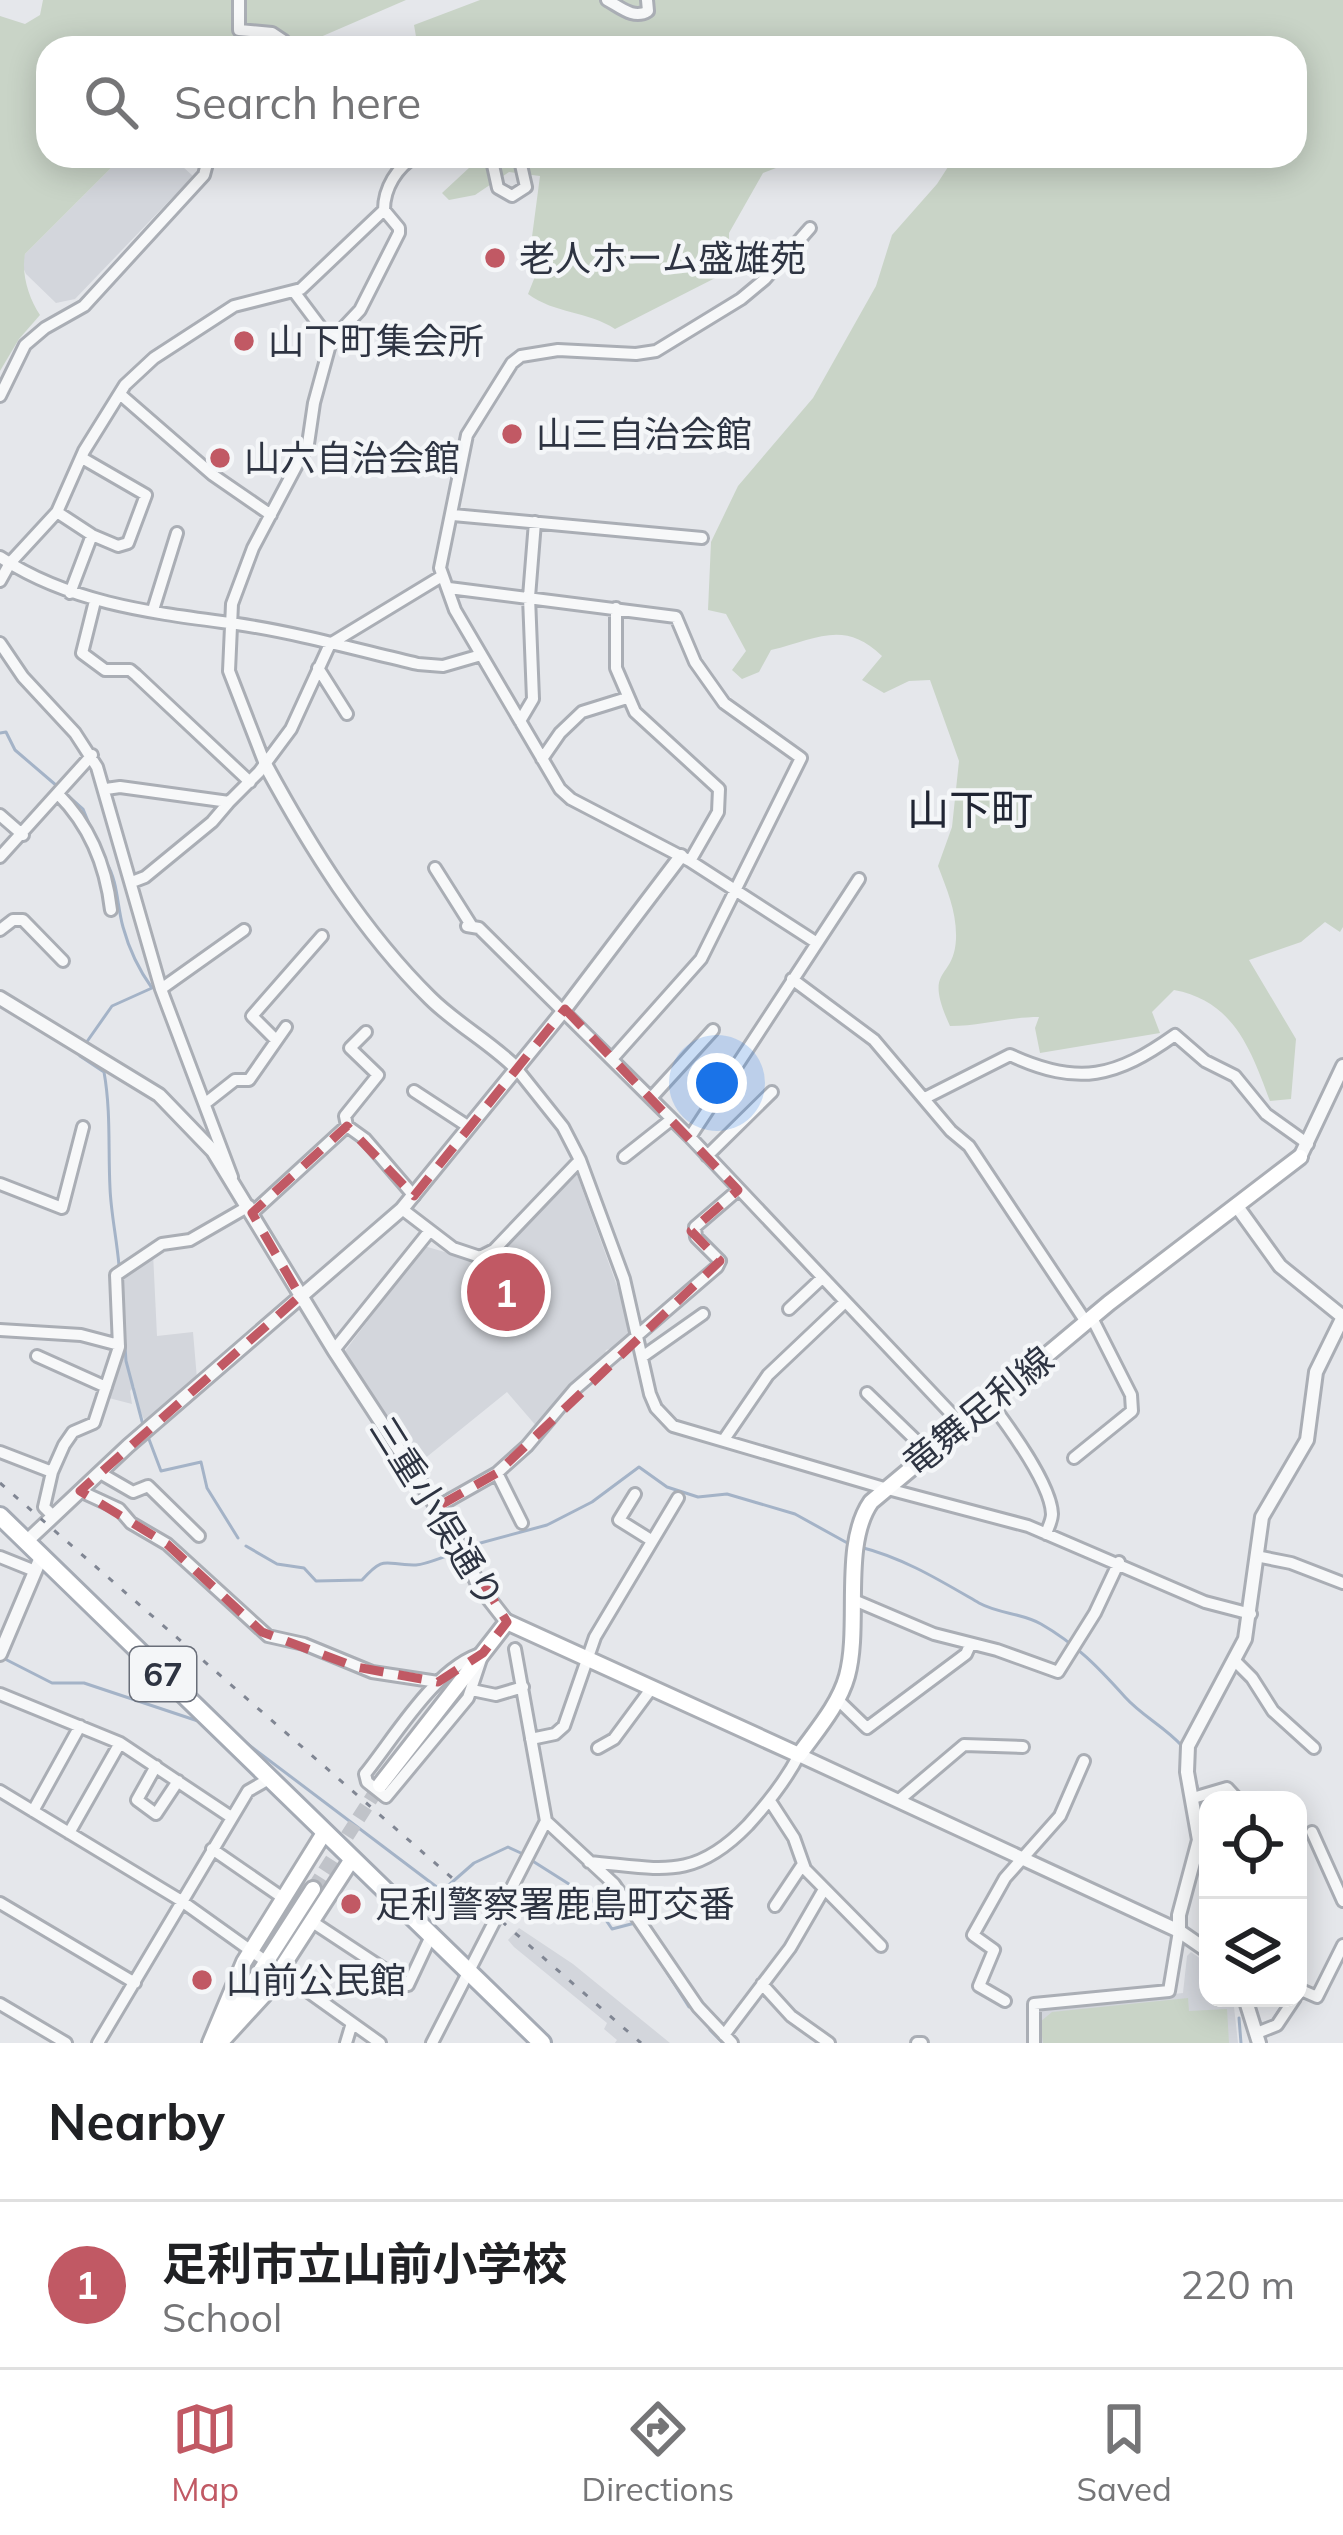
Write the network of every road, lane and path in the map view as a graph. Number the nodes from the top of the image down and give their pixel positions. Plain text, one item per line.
1 (239, 0) edge
2 (607, 0) edge
3 (647, 0) edge
4 (276, 36) edge
5 (206, 168) edge
6 (401, 168) edge
7 (494, 168) edge
8 (522, 168) edge
9 (384, 210) junction
10 (810, 228) dead end
11 (296, 293) junction
12 (331, 341) junction
13 (121, 395) junction
14 (0, 396) edge
15 (82, 458) junction
16 (57, 512) junction
17 (271, 514) junction
18 (453, 515) junction
19 (535, 522) junction
20 (177, 533) dead end
21 (92, 535) junction
22 (702, 538) dead end
23 (5, 560) edge
24 (0, 581) edge
25 (445, 582) junction
26 (70, 593) junction
27 (530, 597) junction
28 (95, 602) junction
29 (616, 608) junction
30 (153, 610) junction
31 (229, 624) junction
32 (0, 643) edge
33 (330, 644) junction
34 (481, 655) junction
35 (318, 668) junction
36 (627, 698) junction
37 (347, 714) dead end
38 (520, 721) junction
39 (92, 755) junction
40 (542, 759) junction
41 (265, 764) junction
42 (250, 782) junction
43 (106, 789) junction
44 (58, 794) junction
45 (229, 802) junction
46 (0, 815) edge
47 (23, 835) junction
48 (0, 857) edge
49 (685, 859) junction
50 (435, 868) dead end
51 (859, 879) dead end
52 (132, 882) junction
53 (738, 890) junction
54 (111, 910) dead end
55 (0, 930) edge
56 (244, 931) dead end
57 (322, 935) dead end
58 (818, 943) junction
59 (63, 961) dead end
60 (792, 979) junction
61 (161, 988) junction
62 (0, 998) edge
63 (565, 1009) junction
64 (286, 1027) dead end
65 (713, 1030) dead end
66 (366, 1032) dead end
67 (276, 1040) junction
68 (612, 1059) junction
69 (1343, 1066) edge
70 (516, 1068) junction
71 (413, 1091) dead end
72 (772, 1092) dead end
73 (651, 1098) junction
74 (925, 1099) junction
75 (207, 1102) junction
76 (672, 1119) junction
77 (347, 1126) junction
78 (82, 1127) dead end
79 (469, 1127) junction
80 (690, 1137) junction
81 (1304, 1151) junction
82 (707, 1156) junction
83 (625, 1157) dead end
84 (580, 1160) junction
85 (232, 1177) junction
86 (0, 1184) edge
87 (738, 1190) junction
88 (414, 1196) junction
89 (1236, 1205) junction
90 (402, 1209) junction
91 (251, 1210) junction
92 (428, 1233) junction
93 (822, 1278) junction
94 (300, 1296) junction
95 (845, 1302) junction
96 (789, 1309) dead end
97 (703, 1314) dead end
98 (1089, 1320) junction
99 (0, 1330) edge
100 (638, 1334) junction
101 (119, 1345) junction
102 (334, 1350) junction
103 (37, 1356) dead end
104 (641, 1357) junction
105 (106, 1387) junction
106 (867, 1393) dead end
107 (990, 1402) junction
108 (962, 1425) junction
109 (725, 1438) junction
110 (0, 1452) edge
111 (928, 1452) junction
112 (1074, 1458) dead end
113 (52, 1472) junction
114 (100, 1473) junction
115 (497, 1473) junction
116 (884, 1488) junction
117 (80, 1491) junction
118 (635, 1494) dead end
119 (678, 1498) dead end
120 (437, 1507) junction
121 (0, 1516) edge
122 (53, 1516) junction
123 (522, 1523) dead end
124 (1046, 1534) junction
125 (199, 1536) dead end
126 (651, 1540) junction
127 (26, 1541) junction
128 (1256, 1556) junction
129 (0, 1557) edge
130 (1119, 1562) junction
131 (38, 1563) junction
132 (1343, 1583) edge
133 (854, 1600) junction
134 (1251, 1614) junction
135 (507, 1622) junction
136 (970, 1645) junction
137 (514, 1649) dead end
138 (483, 1653) junction
139 (0, 1654) edge
140 (586, 1659) junction
141 (1236, 1662) junction
142 (438, 1682) junction
143 (523, 1687) junction
144 (651, 1689) junction
145 (472, 1690) junction
146 (0, 1694) edge
147 (837, 1699) junction
148 (80, 1726) junction
149 (531, 1739) junction
150 (120, 1743) junction
151 (1023, 1747) dead end
152 (598, 1748) dead end
153 (1314, 1748) dead end
154 (799, 1755) junction
155 (1084, 1761) dead end
156 (156, 1766) junction
157 (269, 1779) junction
158 (178, 1780) junction
159 (380, 1785) tunnel mouth
160 (0, 1791) edge
161 (1199, 1796) edge
162 (1193, 1798) junction
163 (898, 1800) junction
164 (770, 1801) junction
165 (33, 1811) junction
166 (231, 1817) junction
167 (546, 1821) junction
168 (1312, 1832) dead end
169 (69, 1833) junction
170 (324, 1833) junction
171 (212, 1849) junction
172 (352, 1859) junction
173 (1023, 1859) junction
174 (586, 1862) junction
175 (803, 1864) junction
176 (313, 1889) tunnel mouth
177 (823, 1891) junction
178 (284, 1898) junction
179 (180, 1900) junction
180 (1343, 1901) edge
181 (0, 1903) edge
182 (775, 1906) dead end
183 (311, 1921) junction
184 (1179, 1931) junction
185 (431, 1936) junction
186 (1199, 1945) edge
187 (1343, 1945) edge
188 (881, 1946) dead end
189 (250, 1951) junction
190 (272, 1967) junction
191 (466, 1970) junction
192 (135, 1983) junction
193 (762, 1984) junction
194 (1307, 1993) edge
195 (1006, 2001) dead end
196 (0, 2004) edge
197 (1248, 2007) edge
198 (1289, 2007) edge
199 (352, 2024) junction
200 (1258, 2038) edge
201 (728, 2039) edge
202 (66, 2043) edge
203 (98, 2043) edge
204 (215, 2043) edge
205 (346, 2043) edge
206 (380, 2043) edge
207 (432, 2043) edge
208 (542, 2043) edge
209 (829, 2043) edge
210 (1034, 2043) edge

1 - 4 street
2 - 3 street
5 - 14 street
6 - 9 street
7 - 8 street
9 - 11 street
9 - 12 street
10 - 18 street
11 - 12 street
11 - 13 street
12 - 17 street
13 - 15 street
13 - 17 street
15 - 16 street
15 - 21 street
16 - 21 street
16 - 23 street
17 - 31 street
18 - 19 street
18 - 25 street
19 - 22 street
19 - 27 street
20 - 30 street
21 - 26 street
23 - 24 street
23 - 26 street
25 - 27 street
25 - 33 street
25 - 34 street
26 - 28 street
27 - 29 street
27 - 38 street
28 - 30 street
28 - 42 street
29 - 36 street
29 - 53 street
30 - 31 street
31 - 33 street
31 - 41 street
32 - 39 street
33 - 34 street
33 - 35 street
34 - 38 street
35 - 37 street
35 - 41 street
36 - 40 street
36 - 49 street
38 - 40 street
39 - 43 street
39 - 44 street
40 - 49 street
41 - 42 street
41 - 70 street
42 - 45 street
43 - 45 street
43 - 52 street
44 - 47 street
44 - 54 street
45 - 52 street
46 - 47 street
47 - 48 street
49 - 53 street
49 - 63 street
50 - 63 street
51 - 58 street
52 - 61 street
53 - 58 street
53 - 68 street
55 - 59 street
56 - 61 street
57 - 67 street
58 - 60 street
60 - 74 street
60 - 80 street
61 - 75 street
62 - 85 street, 三重小俣通り
63 - 68 street
63 - 70 street
64 - 67 street
65 - 73 street
66 - 77 street
67 - 75 street
68 - 73 street
69 - 81 street
70 - 79 street
70 - 84 street
71 - 79 street
72 - 82 street
73 - 76 street
74 - 81 street
74 - 98 street
75 - 85 street
76 - 80 street
76 - 83 street
77 - 88 street
77 - 91 street
78 - 86 street
79 - 88 street
80 - 82 street
81 - 89 main road, 竜舞足利線
82 - 87 street
84 - 92 street
84 - 100 street
85 - 91 street, 三重小俣通り
87 - 93 street
87 - 100 street
88 - 90 street
89 - 98 main road, 竜舞足利線
89 - 128 street
90 - 92 street
90 - 94 street
91 - 94 street, 三重小俣通り
91 - 101 street
92 - 102 street
93 - 95 street
93 - 96 street
94 - 102 street, 三重小俣通り
94 - 114 street
95 - 108 street
95 - 109 street
97 - 104 street
98 - 107 main road, 竜舞足利線
98 - 112 street
99 - 101 street
100 - 104 street
100 - 115 street
101 - 105 street
102 - 120 street, 三重小俣通り
103 - 105 street
104 - 109 street
105 - 113 street
106 - 111 street
107 - 108 main road, 竜舞足利線
107 - 124 street
108 - 111 main road, 竜舞足利線
109 - 116 street
110 - 113 street
111 - 116 main road, 竜舞足利線
113 - 122 street
114 - 117 street
114 - 125 street
115 - 120 street
115 - 123 street
116 - 124 street
116 - 133 main road, 竜舞足利線
117 - 122 street
117 - 142 street
118 - 126 street
119 - 126 street
120 - 135 street, 三重小俣通り
121 - 127 main road, 67
122 - 127 street
124 - 130 street
126 - 140 street
127 - 131 main road, 67
128 - 132 street
128 - 134 street
129 - 131 street
130 - 134 street
130 - 136 street
131 - 139 street
131 - 157 main road, 67
133 - 136 street
133 - 147 main road, 竜舞足利線
134 - 141 street
135 - 138 main road
135 - 140 main road, 三重小俣通り
136 - 147 street
137 - 143 street
138 - 142 street
138 - 145 street
138 - 159 main road
140 - 144 main road, 三重小俣通り
140 - 149 street
141 - 153 street
141 - 162 street
142 - 145 street
143 - 145 street
143 - 149 street
144 - 152 street
144 - 154 main road, 三重小俣通り
146 - 148 street
147 - 154 main road, 竜舞足利線
148 - 150 street
148 - 165 street
149 - 167 street
150 - 156 street
150 - 169 street
151 - 163 street
154 - 163 street, 三重小俣通り
154 - 164 street
155 - 173 street
156 - 158 street
156 - 158 street
157 - 166 street
157 - 170 main road, 67
158 - 166 street
160 - 165 street
161 - 162 street
162 - 184 street
163 - 173 street, 三重小俣通り
164 - 174 street
164 - 175 street
165 - 169 street
166 - 171 street
167 - 174 street
167 - 191 street
168 - 180 street
169 - 179 street
170 - 172 main road, 67
170 - 178 main road
171 - 178 street
171 - 179 street
172 - 183 main road
172 - 185 main road, 67
173 - 184 street, 三重小俣通り
173 - 195 street
174 - 201 street
175 - 177 street
175 - 182 street
176 - 190 main road
177 - 188 street
177 - 193 street
178 - 189 main road
179 - 189 street
179 - 192 street
181 - 192 street
183 - 185 street
183 - 190 main road
184 - 186 street, 三重小俣通り
184 - 210 street
185 - 191 main road, 67
187 - 194 street
189 - 190 street
189 - 204 main road
190 - 199 street
190 - 204 main road
191 - 207 street
191 - 208 main road, 67
192 - 203 street
193 - 201 street
193 - 209 street
196 - 202 street
197 - 200 street
198 - 200 street
199 - 205 street
199 - 206 street

